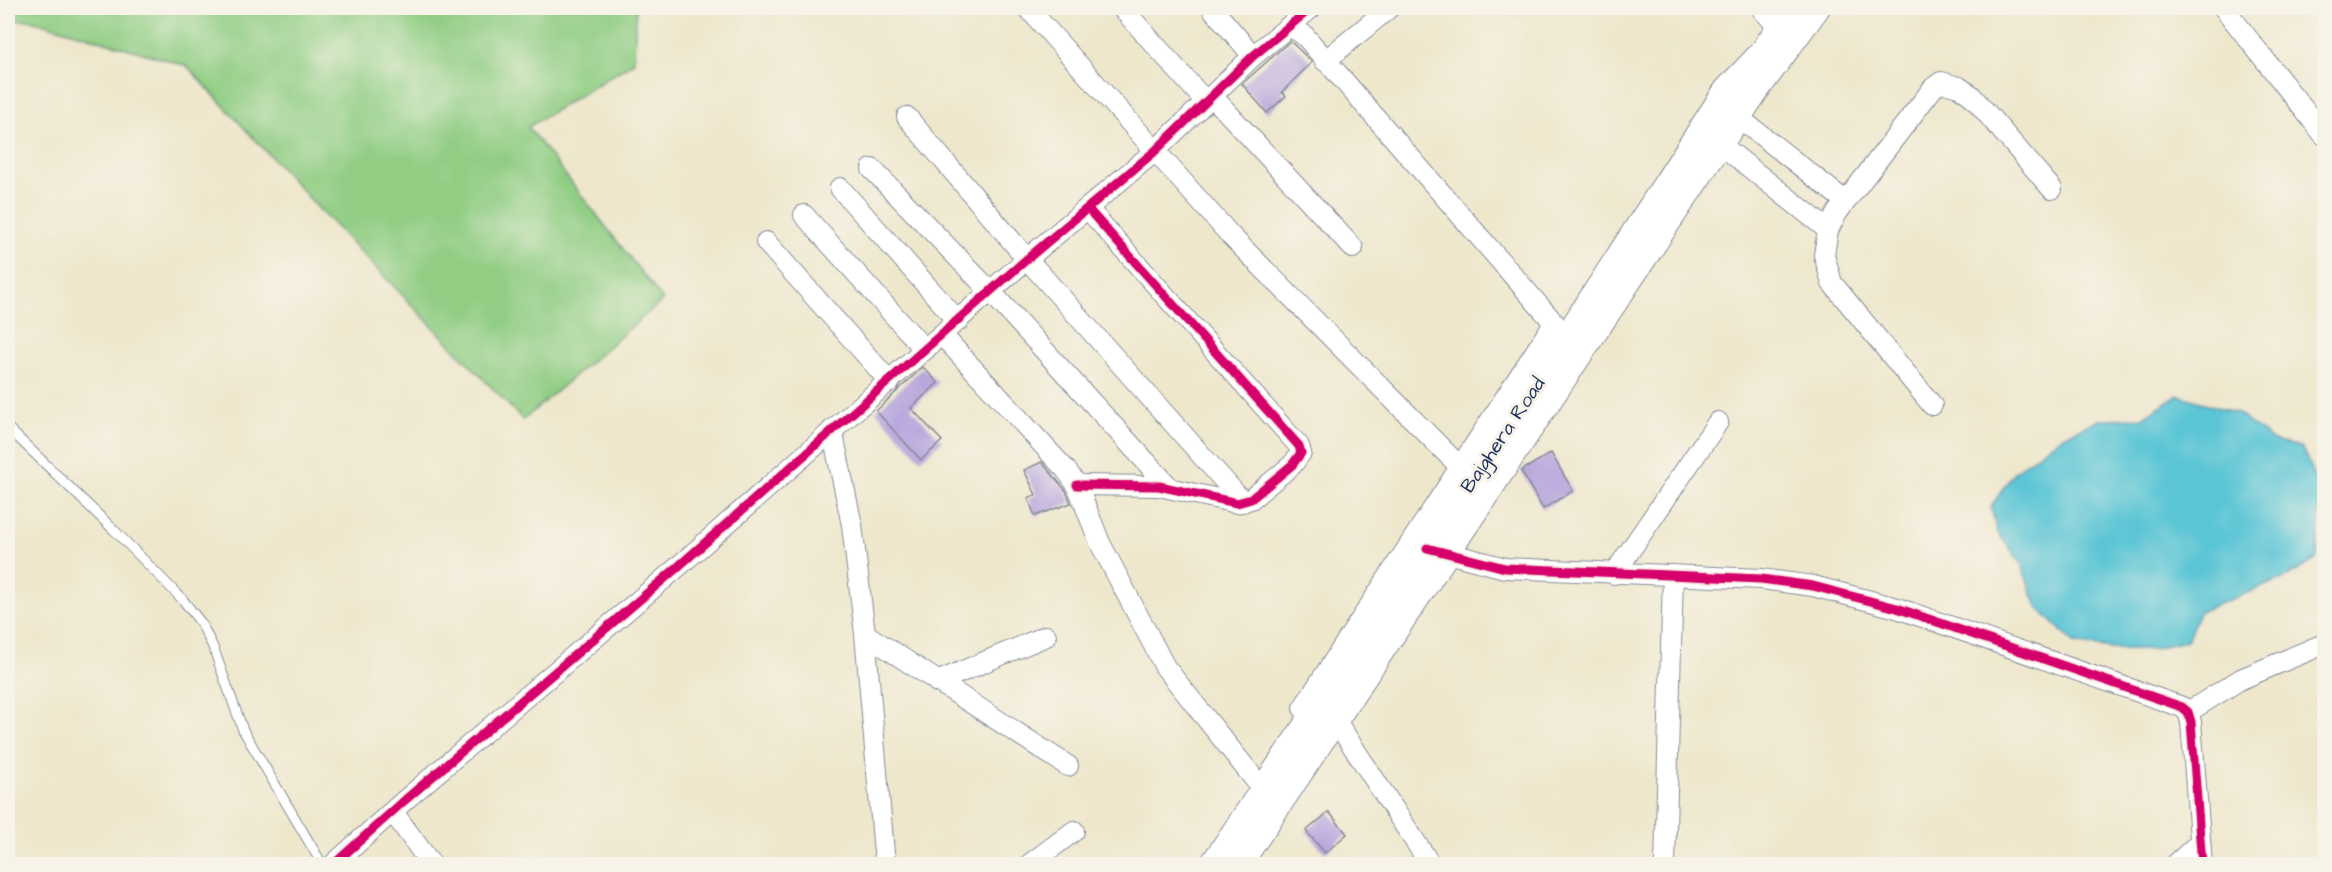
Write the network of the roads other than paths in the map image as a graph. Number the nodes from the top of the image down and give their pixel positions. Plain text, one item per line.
1 (1028, 8) edge
2 (1122, 8) edge
3 (1212, 8) edge
4 (1311, 8) edge
5 (1389, 8) edge
6 (1761, 8) edge
7 (1816, 8) edge
8 (2224, 8) edge
9 (1786, 18) edge
10 (1290, 26) junction
11 (1253, 56) junction
12 (1325, 62) junction
13 (1209, 99) junction
14 (907, 117) dead end
15 (1738, 117) junction
16 (2325, 135) edge
17 (1720, 144) junction
18 (1154, 152) junction
19 (872, 169) dead end
20 (840, 188) dead end
21 (2052, 189) dead end
22 (1845, 201) junction
23 (1088, 209) junction
24 (804, 215) dead end
25 (1828, 230) junction
26 (766, 242) dead end
27 (1353, 248) dead end
28 (1027, 258) junction
29 (991, 292) junction
30 (958, 321) junction
31 (1561, 331) junction
32 (942, 334) junction
33 (925, 350) junction
34 (890, 382) junction
35 (1932, 405) dead end
36 (1718, 422) dead end
37 (8, 428) edge
38 (832, 430) junction
39 (1466, 473) junction
40 (1077, 485) junction
41 (1170, 488) junction
42 (1243, 502) junction
43 (1438, 550) junction
44 (1614, 574) junction
45 (1673, 574) junction
46 (865, 634) junction
47 (1046, 636) dead end
48 (2325, 644) edge
49 (937, 682) junction
50 (2188, 712) junction
51 (1336, 722) junction
52 (1068, 766) dead end
53 (1260, 786) junction
54 (393, 812) junction
55 (1074, 831) dead end
56 (2200, 842) junction
57 (322, 864) edge
58 (334, 864) edge
59 (431, 864) edge
60 (885, 864) edge
61 (1030, 864) edge
62 (1214, 864) edge
63 (1238, 864) edge
64 (1431, 864) edge
65 (1665, 864) edge
66 (2176, 864) edge
67 (2202, 864) edge

1 - 18 street
2 - 13 street
3 - 11 street
4 - 10 street
5 - 12 street
6 - 9 street
7 - 15 main road, Bajghera Road
8 - 16 street
9 - 31 main road, Bajghera Road
10 - 11 street
10 - 12 street
11 - 13 street
12 - 31 street
13 - 18 street
13 - 27 street
14 - 28 street
15 - 17 main road, Bajghera Road
15 - 22 street
17 - 25 street
17 - 43 main road, Bajghera Road
18 - 23 street
18 - 39 street
19 - 29 street
20 - 30 street
21 - 22 street
22 - 25 street
23 - 28 street
23 - 42 street
24 - 33 street
25 - 35 street
26 - 34 street
28 - 29 street
28 - 42 street
29 - 30 street
29 - 41 street
30 - 32 street
31 - 39 main road, Bajghera Road
32 - 33 street
32 - 40 street
33 - 34 street
34 - 38 street
36 - 44 street
37 - 57 lane
38 - 46 street
38 - 54 street
39 - 43 main road, Bajghera Road
39 - 53 street
40 - 41 street
40 - 53 street
41 - 42 street
43 - 44 street
43 - 51 main road, Bajghera Road
43 - 53 main road, Bajghera Road
44 - 45 street
45 - 50 street
45 - 65 street
46 - 49 street
46 - 60 street
47 - 49 street
48 - 50 street
49 - 52 street
50 - 56 street
51 - 63 main road, Bajghera Road
51 - 64 street
53 - 62 main road, Bajghera Road
54 - 58 street
54 - 59 street
55 - 61 street
56 - 66 street
56 - 67 street

